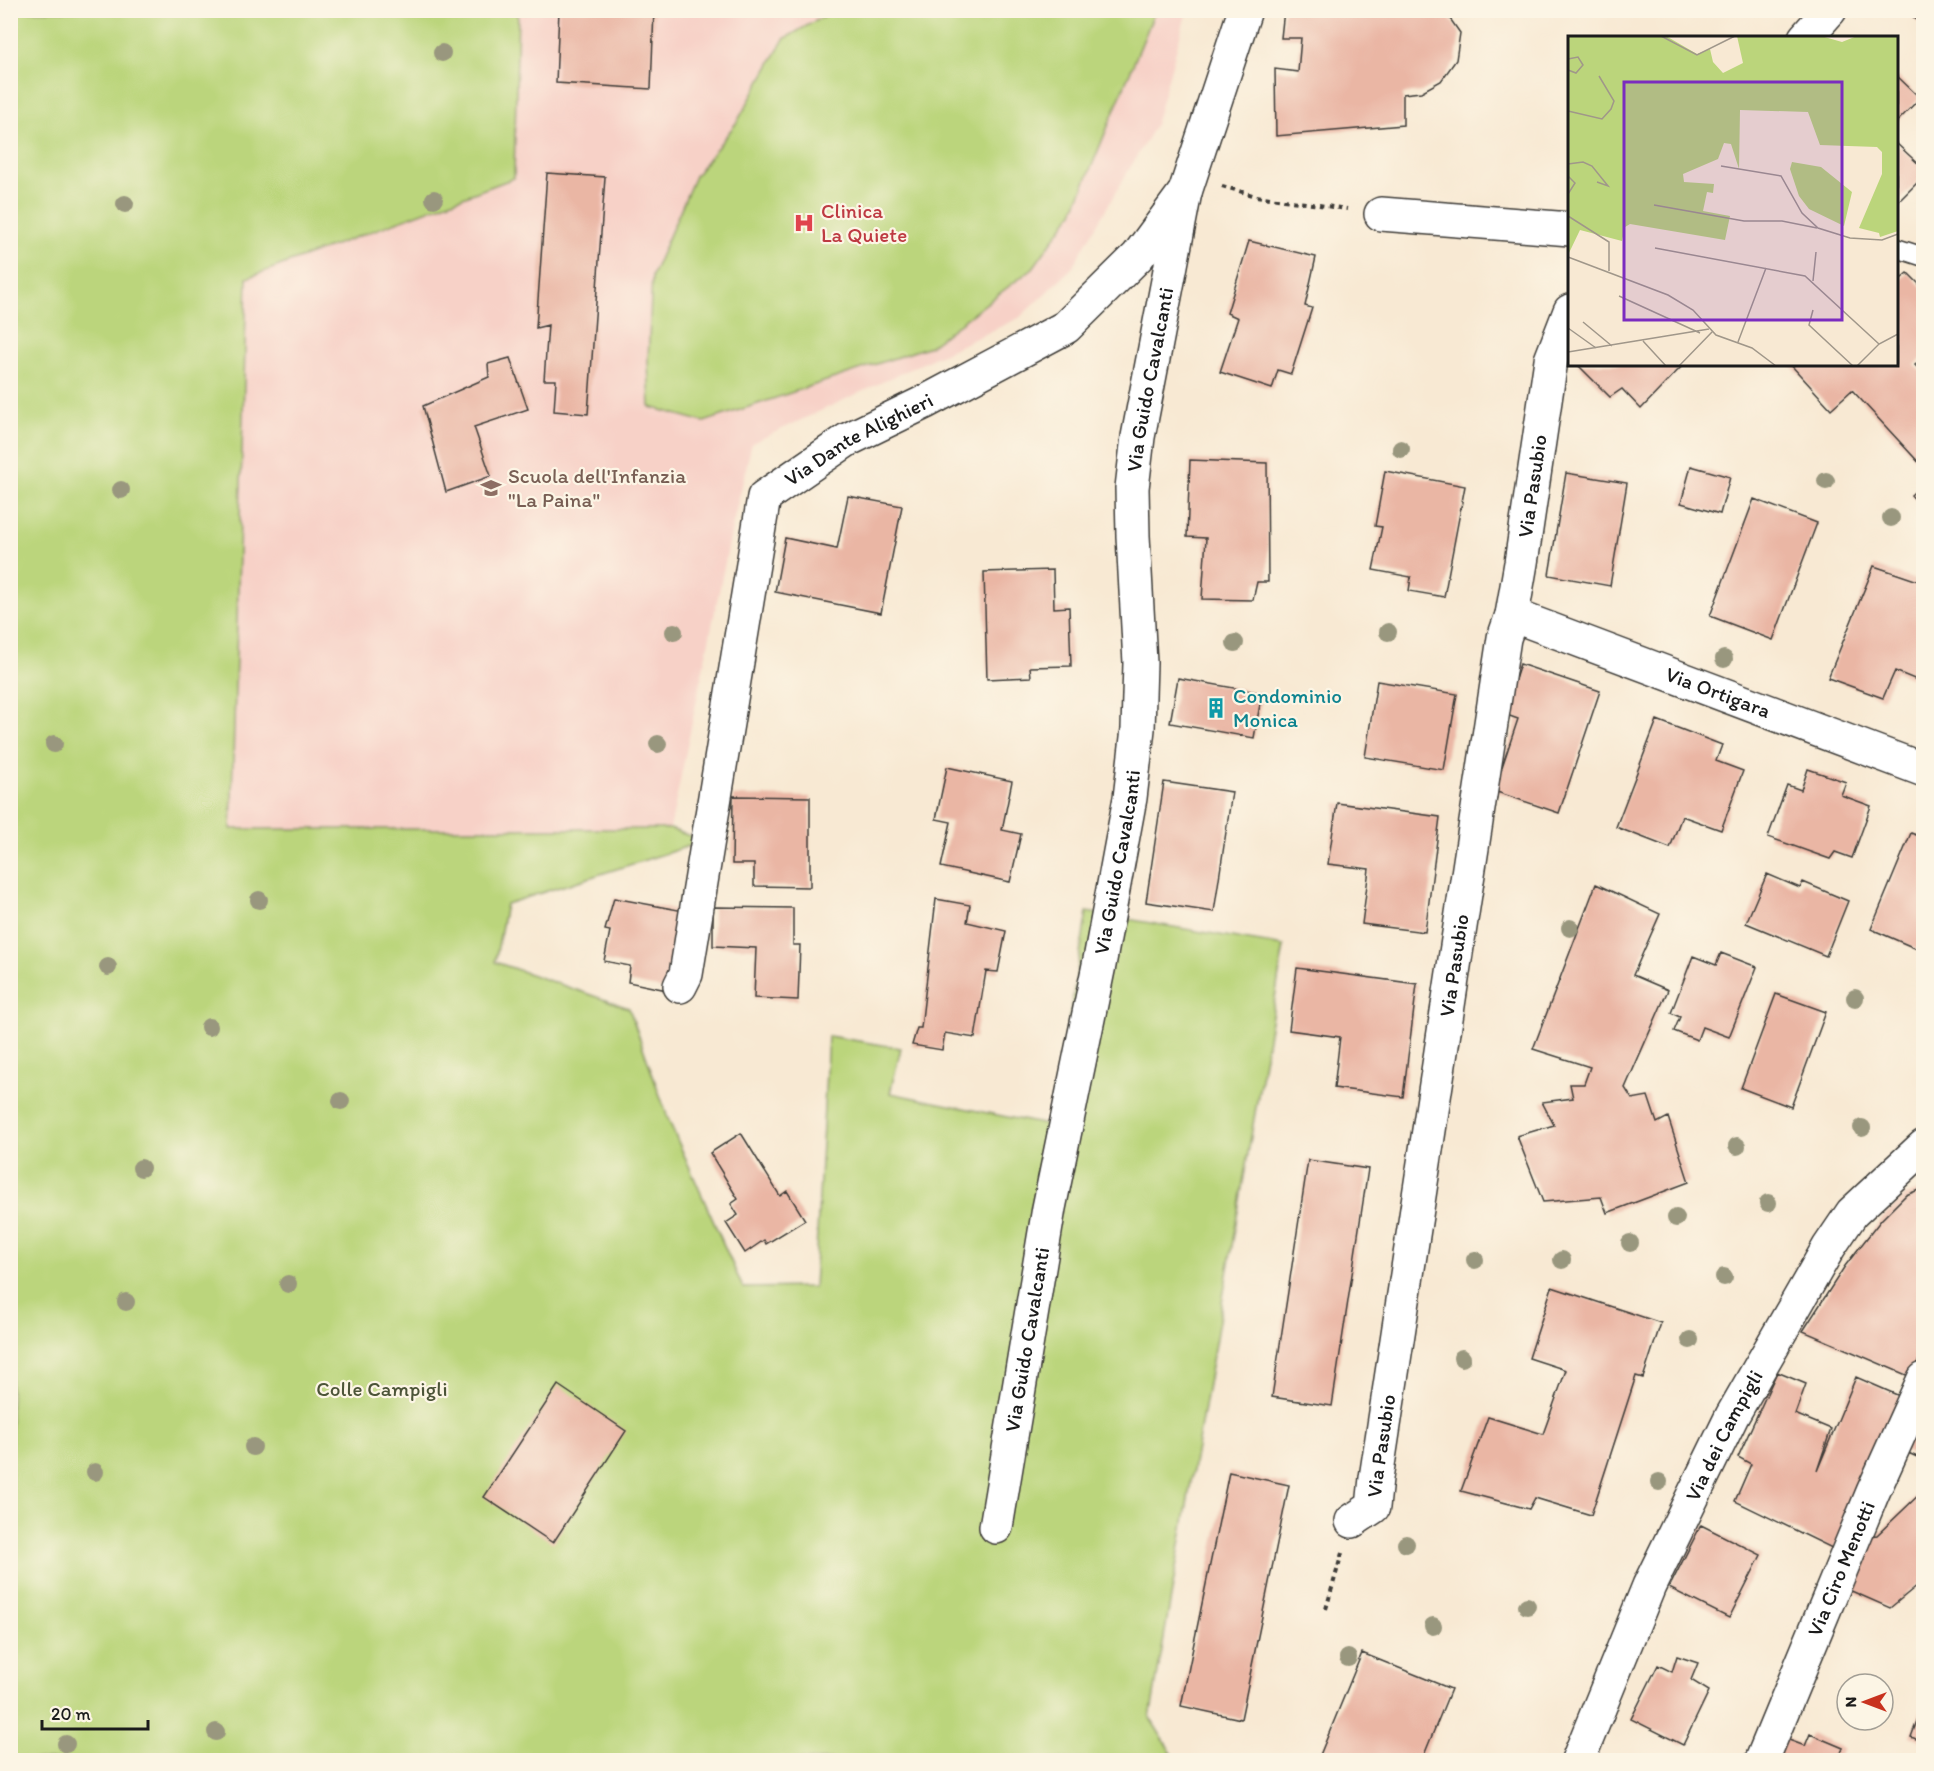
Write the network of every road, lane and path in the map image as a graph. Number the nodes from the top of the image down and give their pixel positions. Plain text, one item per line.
1 (1245, 10) edge
2 (1830, 10) edge
3 (1807, 36) edge
4 (1188, 184) junction
5 (1381, 214) joint
6 (1568, 229) edge
7 (1898, 249) edge
8 (1923, 257) edge
9 (1568, 314) edge
10 (1512, 615) junction
11 (1923, 770) edge
12 (680, 986) dead end
13 (1923, 1146) edge
14 (1923, 1379) edge
15 (1352, 1521) joint
16 (996, 1527) dead end
17 (1326, 1609) dead end
18 (1578, 1761) edge
19 (1762, 1761) edge

1 - 4 street, Via Dante Alighieri
2 - 3 street
4 - 5 path
4 - 12 street, Via Dante Alighieri
4 - 16 street, Via Guido Cavalcanti
5 - 6 street
7 - 8 lane
9 - 10 street, Via Pasubio
10 - 11 street, Via Ortigara
10 - 15 street, Via Pasubio
13 - 18 street, Via dei Campigli
14 - 19 street, Via Ciro Menotti
15 - 17 path, Via Pasubio

